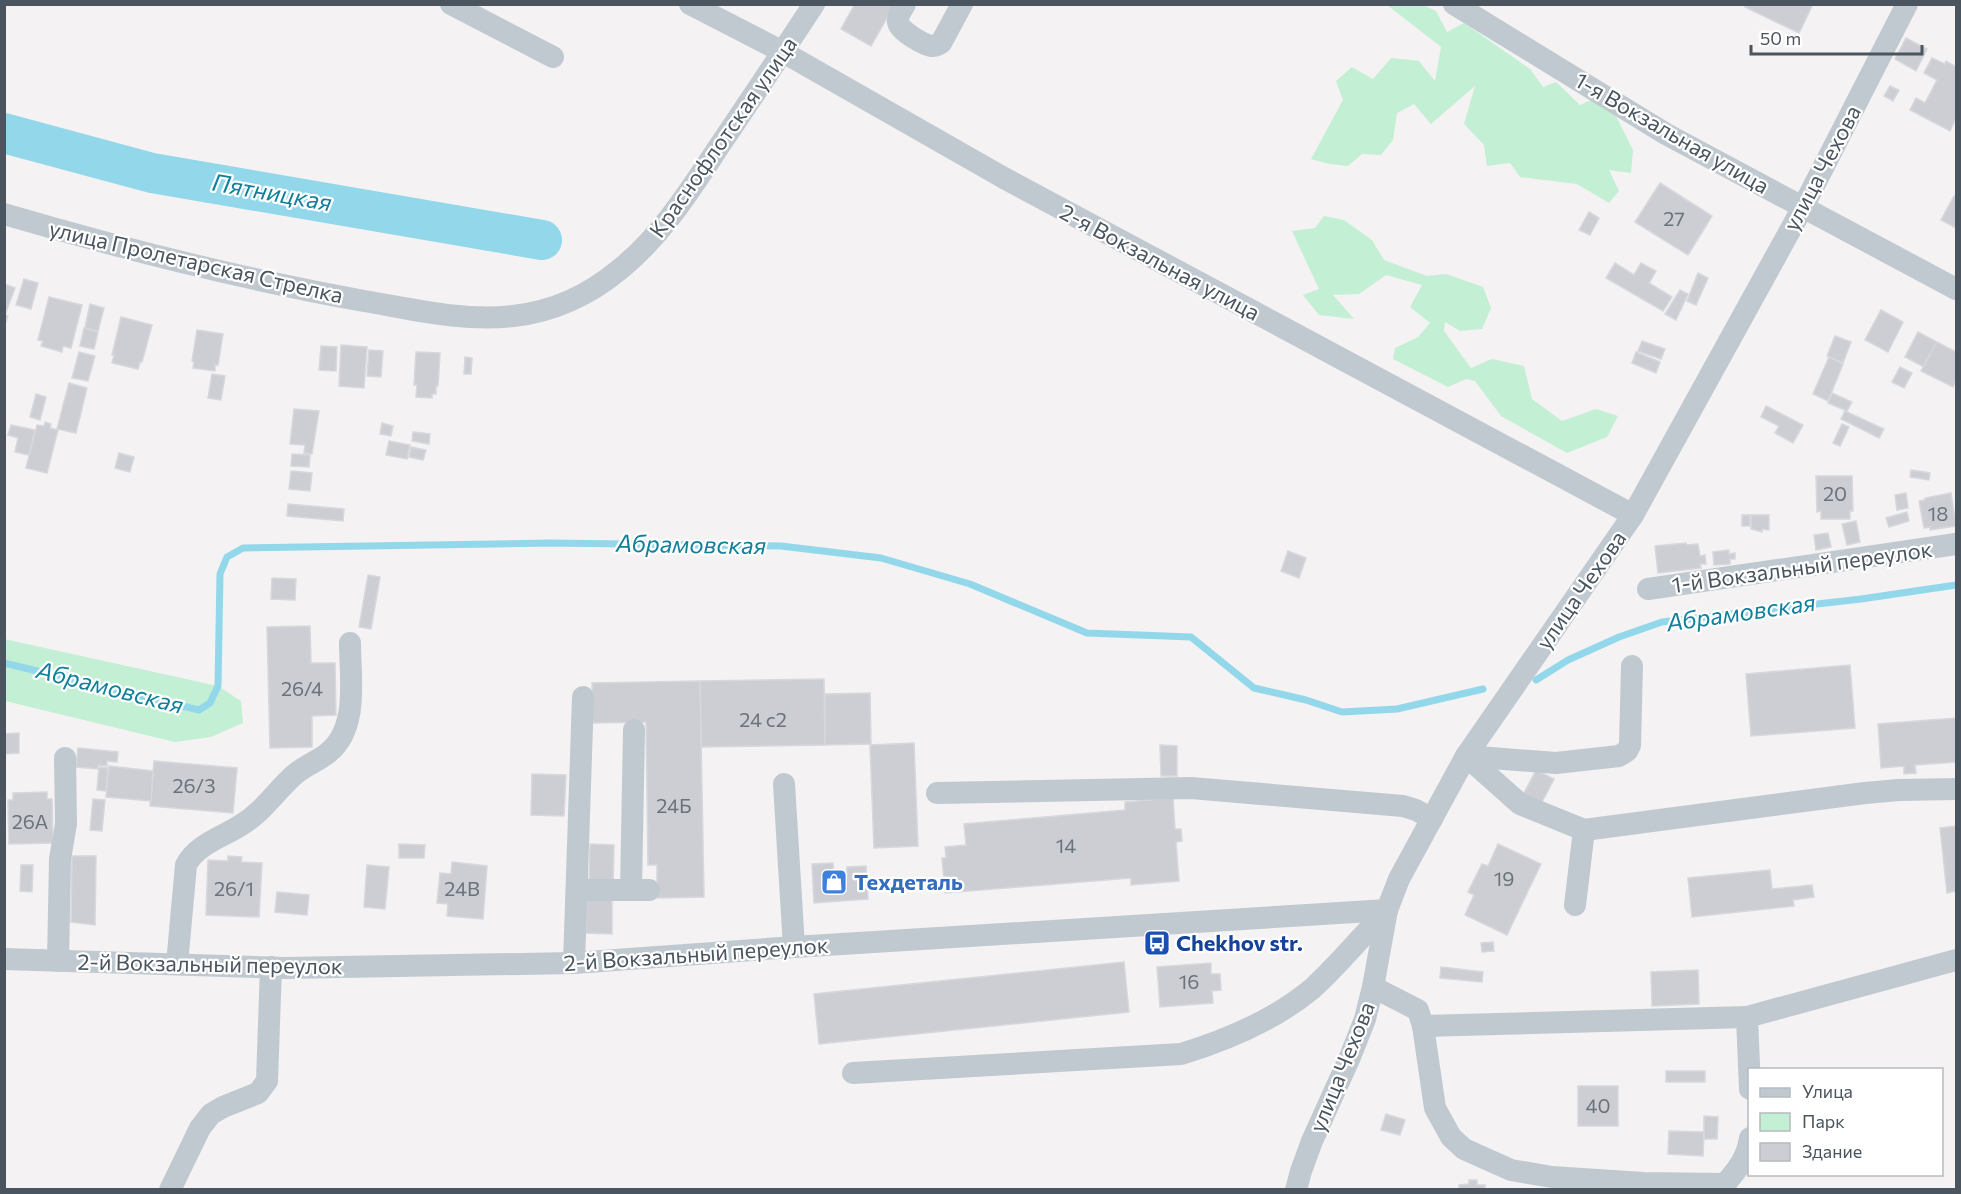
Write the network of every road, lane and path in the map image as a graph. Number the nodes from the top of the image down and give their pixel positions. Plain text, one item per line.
1 (451, 4) edge
2 (690, 4) edge
3 (814, 4) edge
4 (905, 4) edge
5 (962, 4) edge
6 (1454, 4) edge
7 (1907, 4) edge
8 (783, 52) junction
9 (553, 57) dead end
10 (1803, 207) junction
11 (4, 214) edge
12 (597, 286) joint
13 (1956, 289) edge
14 (1633, 515) junction
15 (1956, 544) edge
16 (1648, 590) dead end
17 (350, 643) dead end
18 (1632, 666) dead end
19 (583, 697) dead end
20 (634, 730) dead end
21 (1466, 756) junction
22 (65, 758) dead end
23 (784, 784) dead end
24 (1956, 789) edge
25 (937, 793) dead end
26 (1432, 819) junction
27 (1584, 830) junction
28 (577, 890) junction
29 (1575, 905) dead end
30 (1387, 910) junction
31 (794, 947) junction
32 (4, 959) edge
33 (1956, 960) edge
34 (58, 961) junction
35 (574, 963) junction
36 (177, 964) junction
37 (271, 967) junction
38 (1373, 987) junction
39 (1747, 1017) junction
40 (1423, 1026) junction
41 (1748, 1068) edge
42 (853, 1073) dead end
43 (1748, 1149) edge
44 (1724, 1186) edge
45 (170, 1190) edge
46 (1296, 1190) edge

1 - 9 street
2 - 8 street, 2-я Вокзальная улица
3 - 8 street, Краснофлотская улица
4 - 5 street
6 - 10 street, 1-я Вокзальная улица
7 - 10 street, улица Чехова
8 - 12 street, Краснофлотская улица
8 - 14 street, 2-я Вокзальная улица
10 - 13 street, 1-я Вокзальная улица
10 - 14 street, улица Чехова
11 - 12 street, улица Пролетарская Стрелка
14 - 21 street, улица Чехова
15 - 16 street, 1-й Вокзальный переулок
17 - 36 street
18 - 21 street
19 - 28 street
20 - 28 street
21 - 26 street, улица Чехова
21 - 27 street
22 - 34 street
23 - 31 street
24 - 27 street
25 - 26 street
26 - 30 street, улица Чехова
27 - 29 street
28 - 35 street
30 - 31 street, 2-й Вокзальный переулок
30 - 38 street, улица Чехова
30 - 42 street
31 - 35 street, 2-й Вокзальный переулок
32 - 34 street, 2-й Вокзальный переулок
33 - 39 street
34 - 36 street, 2-й Вокзальный переулок
35 - 37 street, 2-й Вокзальный переулок
36 - 37 street, 2-й Вокзальный переулок
37 - 45 street
38 - 40 street
38 - 46 street, улица Чехова
39 - 40 street
39 - 41 street
40 - 44 street
43 - 44 street

